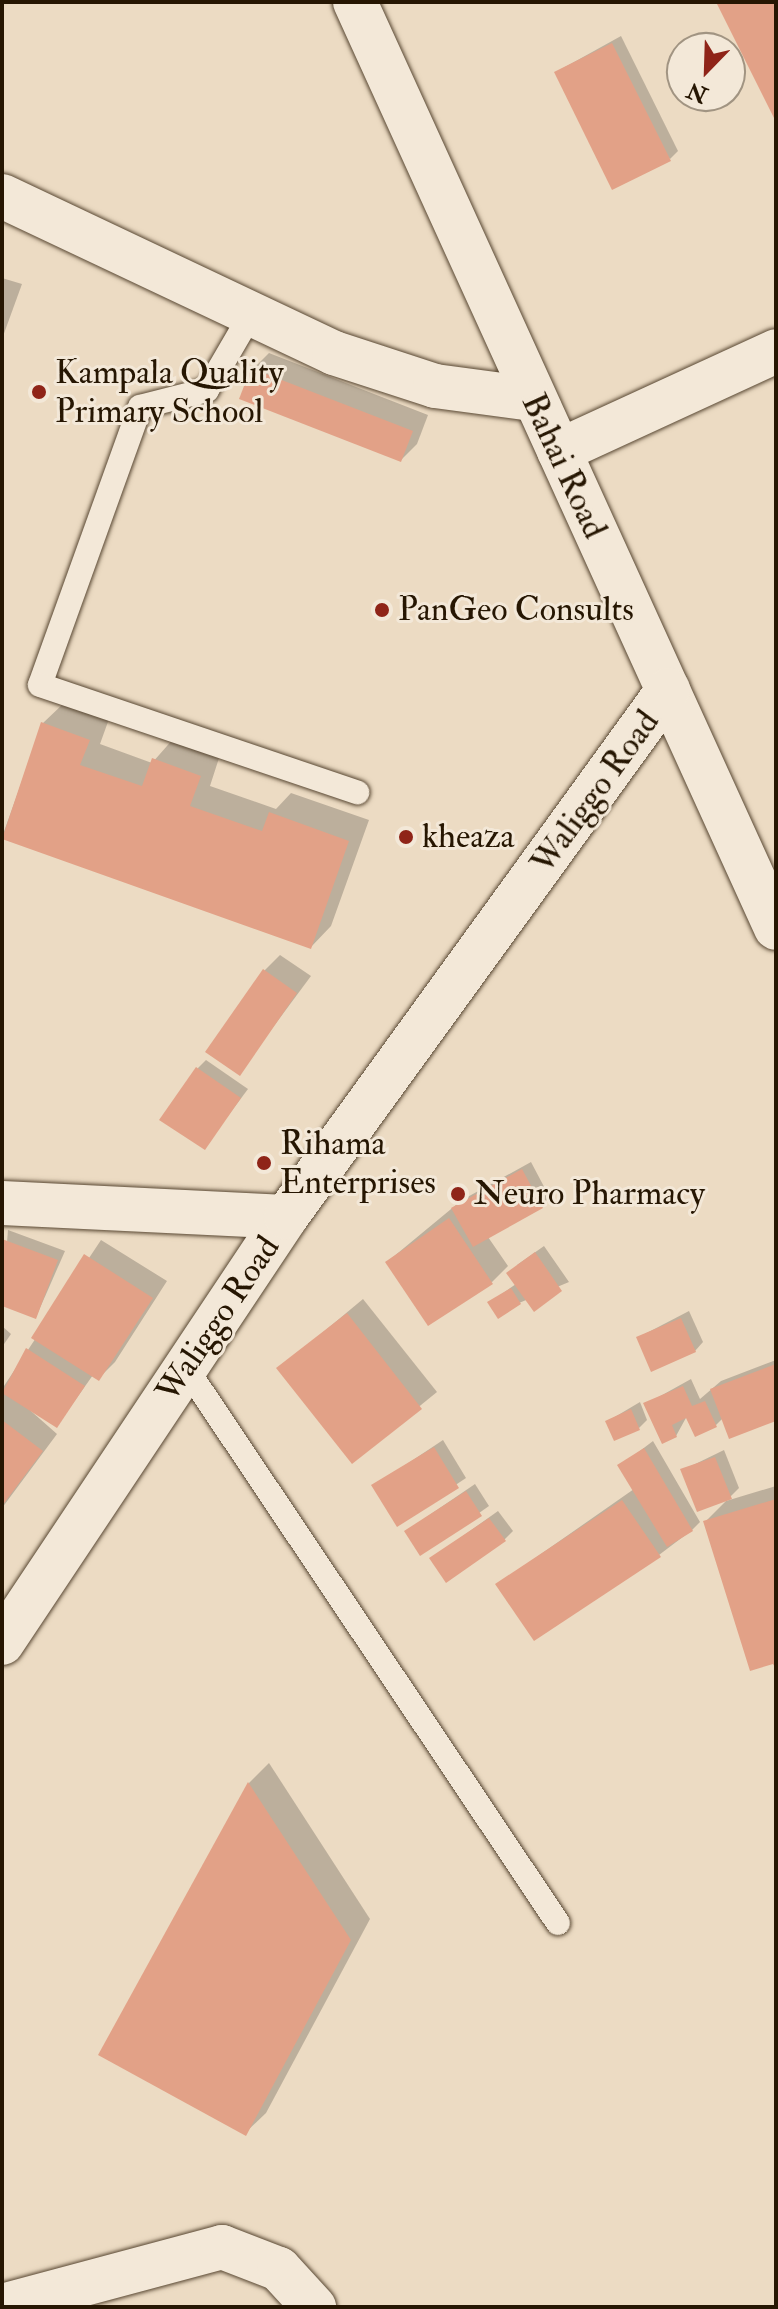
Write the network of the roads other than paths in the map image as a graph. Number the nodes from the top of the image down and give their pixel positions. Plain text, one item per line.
1 (355, 2) edge
2 (2, 196) edge
3 (250, 316) junction
4 (776, 351) edge
5 (532, 399) junction
6 (559, 451) junction
7 (668, 690) junction
8 (357, 792) dead end
9 (776, 928) edge
10 (2, 1203) edge
11 (286, 1217) junction
12 (186, 1368) junction
13 (2, 1643) edge
14 (558, 1923) dead end
15 (2, 2306) edge
16 (314, 2307) edge

1 - 5 street, Bahai Road
2 - 3 street
3 - 5 street
3 - 8 lane
4 - 6 street
5 - 6 street, Bahai Road
6 - 7 street, Bahai Road
7 - 9 street, Bahai Road
7 - 11 street, Waliggo Road
10 - 11 street
11 - 12 street, Waliggo Road
12 - 13 street, Waliggo Road
12 - 14 lane
15 - 16 street

